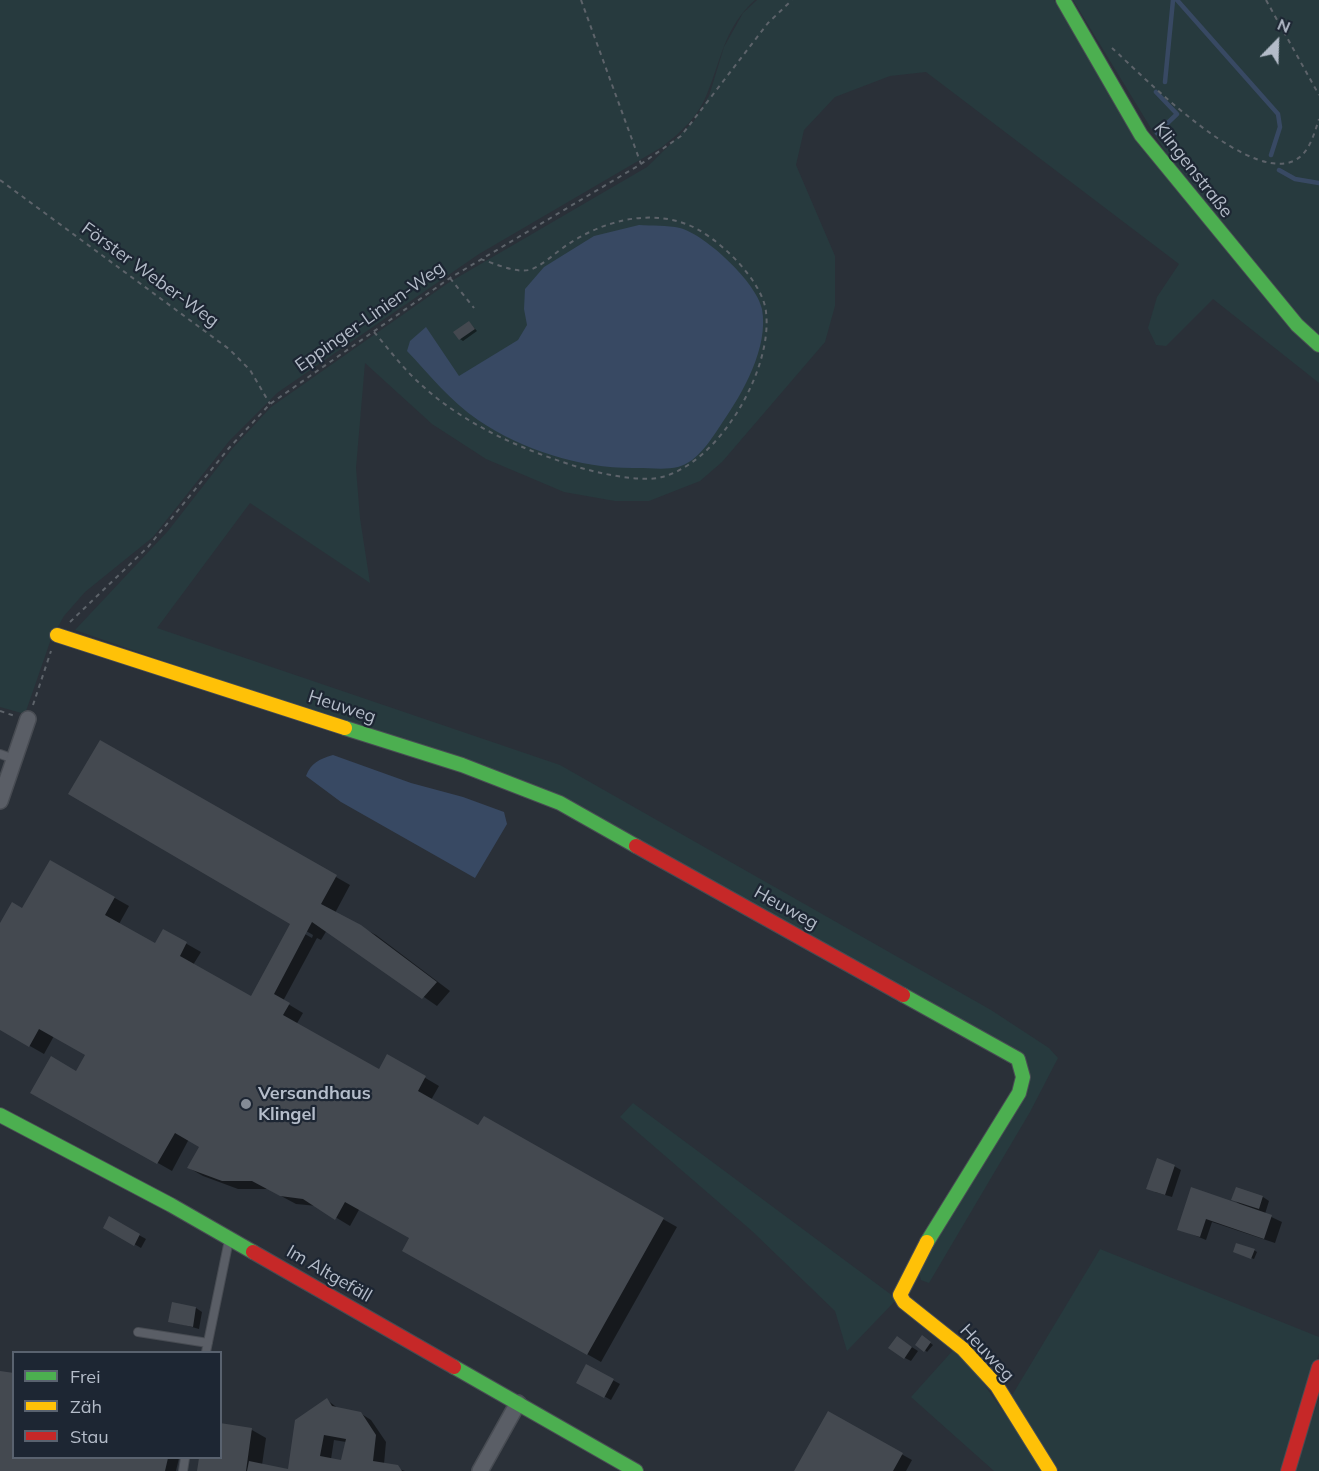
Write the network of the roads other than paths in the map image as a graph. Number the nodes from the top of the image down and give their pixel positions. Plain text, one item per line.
1 (1062, 0) edge
2 (1319, 345) edge
3 (57, 635) road end
4 (28, 719) road end
5 (7, 757) edge
6 (0, 801) edge
7 (0, 1115) edge
8 (229, 1239) junction
9 (138, 1332) dead end
10 (208, 1343) junction
11 (206, 1351) edge
12 (1319, 1367) edge
13 (518, 1403) junction
14 (480, 1471) edge
15 (636, 1471) edge
16 (1050, 1471) edge
17 (1288, 1471) edge

1 - 2 street, Klingenstraße
3 - 16 street, Heuweg
4 - 5 street
5 - 6 street
7 - 8 street, Im Altgefäll
8 - 10 lane
8 - 13 street, Im Altgefäll
9 - 10 lane
10 - 11 lane
12 - 17 street
13 - 14 street
13 - 15 street, Im Altgefäll

